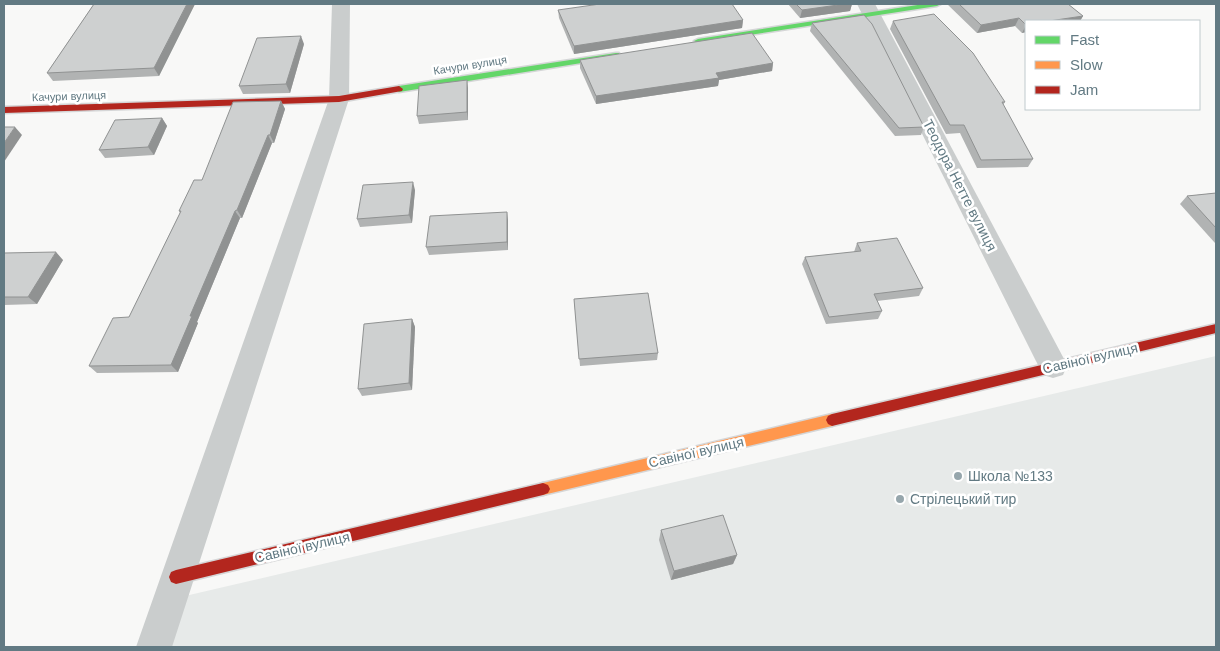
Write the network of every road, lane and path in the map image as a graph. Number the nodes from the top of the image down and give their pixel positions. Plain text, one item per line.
1 (341, 4) edge
2 (936, 4) edge
3 (869, 9) edge
4 (684, 44) edge
5 (625, 53) edge
6 (339, 99) junction
7 (4, 110) edge
8 (1216, 328) edge
9 (1053, 366) junction
10 (176, 577) junction
11 (154, 647) edge

1 - 6 street
2 - 3 street
3 - 4 street
3 - 9 street, Теодора Нетте вулиця
5 - 6 street, Качури вулиця
6 - 7 street, Качури вулиця
6 - 10 street
8 - 9 street, Савіної вулиця
9 - 10 street, Савіної вулиця
10 - 11 street

